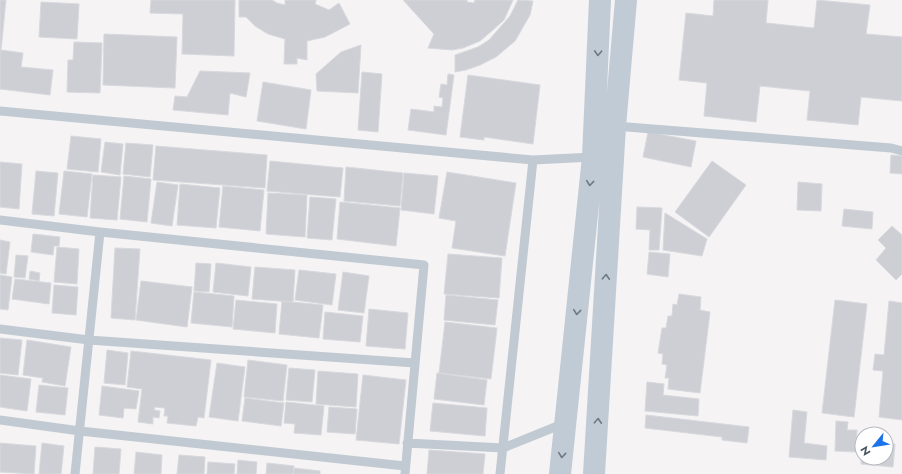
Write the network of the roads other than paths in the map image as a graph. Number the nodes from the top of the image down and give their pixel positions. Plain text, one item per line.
1 (587, 0) edge
2 (600, 0) edge
3 (626, 0) edge
4 (637, 0) edge
5 (599, 22) junction
6 (624, 24) junction
7 (0, 111) edge
8 (615, 126) junction
9 (902, 151) edge
10 (593, 156) junction
11 (533, 160) junction
12 (0, 220) edge
13 (100, 232) junction
14 (0, 329) edge
15 (89, 340) junction
16 (415, 364) junction
17 (0, 420) edge
18 (565, 423) junction
19 (80, 431) junction
20 (407, 443) junction
21 (503, 448) junction
22 (405, 470) edge
23 (75, 474) edge
24 (500, 474) edge
25 (560, 474) edge
26 (594, 474) edge

1 - 5 main road
2 - 5 main road
3 - 6 main road
4 - 6 main road
5 -> 10 main road
6 - 8 main road
7 - 11 lane
8 - 9 lane
26 -> 8 main road
10 - 11 lane
10 -> 18 main road
11 - 21 lane
12 - 13 lane
13 - 15 lane
13 - 16 lane
14 - 15 lane
15 - 16 lane
15 - 19 lane
16 - 20 lane
17 - 19 lane
18 - 21 lane
18 -> 25 main road
19 - 22 lane
19 - 23 lane
20 - 21 lane
20 - 22 lane
21 - 24 lane

